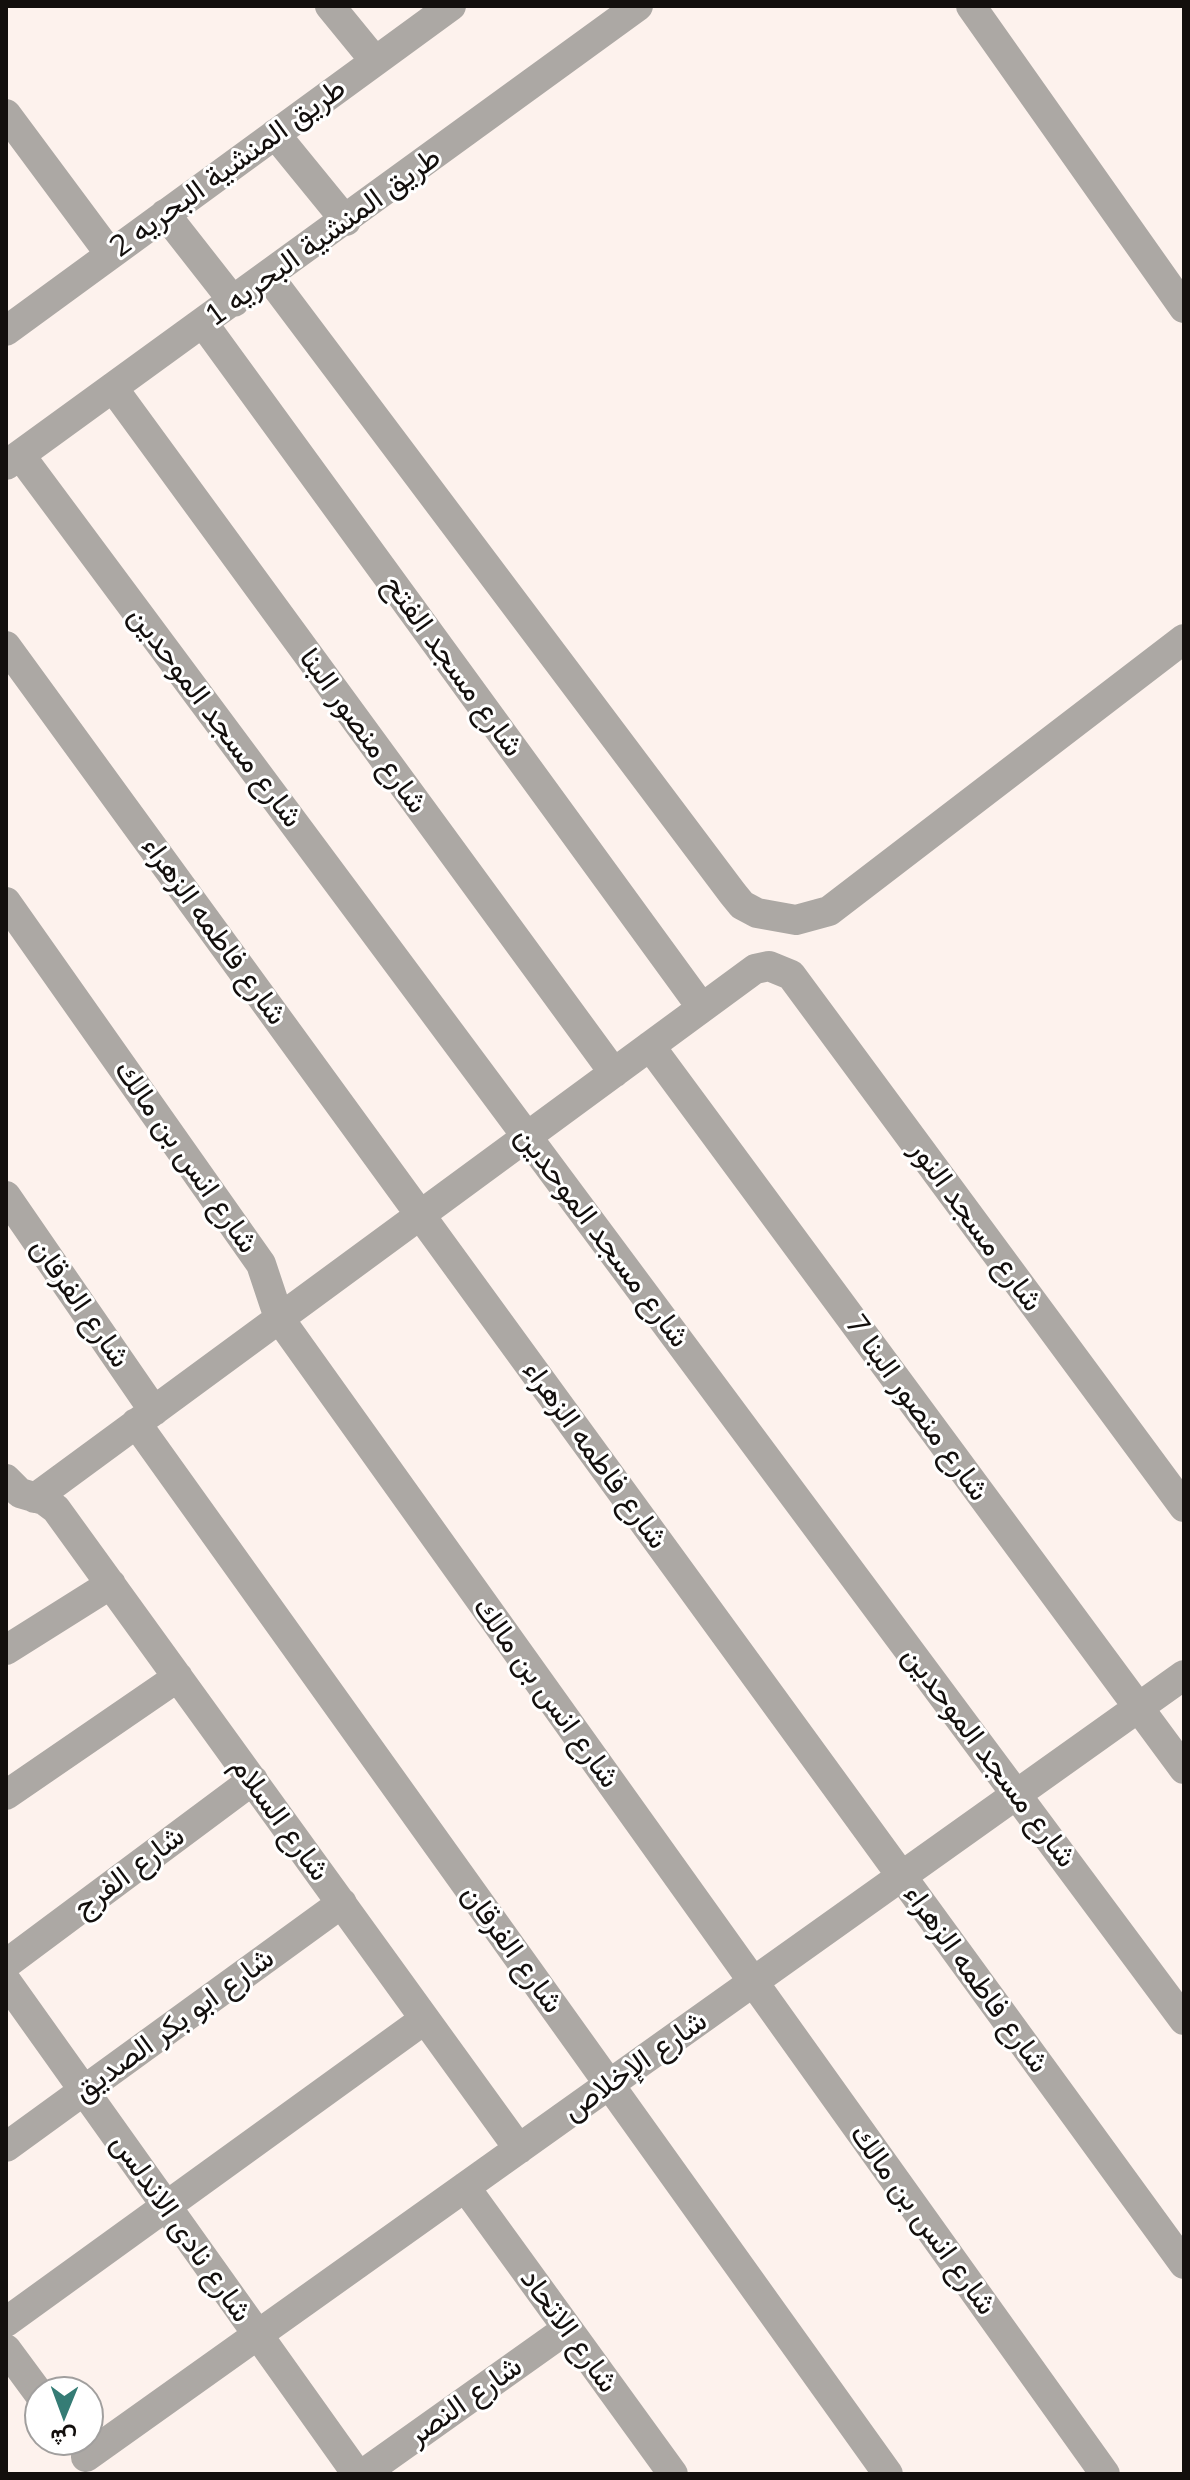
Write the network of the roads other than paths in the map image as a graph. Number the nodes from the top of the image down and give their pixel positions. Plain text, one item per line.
1 (330, 6) edge
2 (451, 6) edge
3 (638, 6) edge
4 (971, 6) edge
5 (375, 61) junction
6 (6, 114) edge
7 (275, 134) junction
8 (165, 214) junction
9 (346, 221) junction
10 (110, 254) junction
11 (269, 277) junction
12 (234, 302) junction
13 (1184, 308) edge
14 (203, 323) junction
15 (6, 331) edge
16 (113, 388) junction
17 (13, 460) edge
18 (1184, 639) edge
19 (6, 646) edge
20 (6, 902) edge
21 (702, 1008) junction
22 (650, 1046) junction
23 (614, 1073) junction
24 (527, 1136) junction
25 (6, 1196) edge
26 (420, 1216) junction
27 (279, 1318) junction
28 (145, 1417) junction
29 (6, 1479) edge
30 (35, 1498) junction
31 (1184, 1507) edge
32 (111, 1584) junction
33 (6, 1650) edge
34 (1184, 1675) edge
35 (178, 1677) junction
36 (1139, 1707) junction
37 (1184, 1769) edge
38 (253, 1780) junction
39 (1016, 1794) junction
40 (6, 1795) edge
41 (902, 1876) junction
42 (342, 1903) junction
43 (6, 1964) edge
44 (6, 1981) edge
45 (753, 1982) junction
46 (425, 2019) junction
47 (1184, 2020) edge
48 (609, 2084) junction
49 (84, 2090) junction
50 (6, 2147) edge
51 (519, 2149) junction
52 (465, 2187) junction
53 (166, 2206) junction
54 (1184, 2264) edge
55 (6, 2322) edge
56 (567, 2329) junction
57 (258, 2335) junction
58 (6, 2349) edge
59 (26, 2376) edge
60 (86, 2457) edge
61 (669, 2473) edge
62 (357, 2474) edge
63 (363, 2474) edge
64 (888, 2474) edge
65 (1105, 2474) edge

1 - 5 street
2 - 5 street, طريق المنشية البحريه 2
3 - 9 street, طريق المنشية البحريه 1
4 - 13 street
5 - 7 street, طريق المنشية البحريه 2
6 - 10 street
7 - 8 street, طريق المنشية البحريه 2
7 - 9 street
8 - 10 street, طريق المنشية البحريه 2
8 - 12 street
9 - 11 street, طريق المنشية البحريه 1
10 - 15 street, طريق المنشية البحريه 2
11 - 12 street, طريق المنشية البحريه 1
11 - 18 street
12 - 14 street, طريق المنشية البحريه 1
14 - 16 street, طريق المنشية البحريه 1
14 - 21 street, شارع مسجد الفتح
16 - 17 street, طريق المنشية البحريه 1
16 - 23 street, شارع منصور البنا
17 - 24 street, شارع مسجد الموحدين
19 - 26 street, شارع فاطمه الزهراء
20 - 27 street, شارع انس بن مالك
21 - 22 street
21 - 31 street, شارع مسجد النور
22 - 23 street
22 - 36 street, شارع منصور البنا 7
23 - 24 street
24 - 26 street
24 - 39 street, شارع مسجد الموحدين
25 - 28 street, شارع الفرقان
26 - 27 street
26 - 41 street, شارع فاطمه الزهراء
27 - 28 street
27 - 45 street, شارع انس بن مالك
28 - 30 street
28 - 48 street, شارع الفرقان
29 - 30 street, شارع السلام
30 - 32 street, شارع السلام
32 - 33 street
32 - 35 street, شارع السلام
34 - 36 street, شارع الإخلاص
35 - 38 street, شارع السلام
35 - 40 street
36 - 37 street, شارع منصور البنا 7
36 - 39 street, شارع الإخلاص
38 - 42 street, شارع السلام
38 - 43 street, شارع الفرج
39 - 41 street, شارع الإخلاص
39 - 47 street, شارع مسجد الموحدين
41 - 45 street, شارع الإخلاص
41 - 54 street, شارع فاطمه الزهراء
42 - 46 street, شارع السلام
42 - 49 street, شارع ابو بكر الصديق
44 - 49 street, شارع نادى الاندلس
45 - 48 street, شارع الإخلاص
45 - 65 street, شارع انس بن مالك
46 - 51 street, شارع السلام
46 - 53 street
48 - 51 street, شارع الإخلاص
48 - 64 street, شارع الفرقان
49 - 50 street, شارع ابو بكر الصديق
49 - 53 street, شارع نادى الاندلس
51 - 52 street, شارع الإخلاص
52 - 56 street, شارع الاتحاد
52 - 57 street, شارع الإخلاص
53 - 55 street
53 - 57 street, شارع نادى الاندلس
56 - 61 street, شارع الاتحاد
56 - 63 street, شارع النصر
57 - 60 street, شارع الإخلاص
57 - 62 street, شارع نادى الاندلس
58 - 59 street

